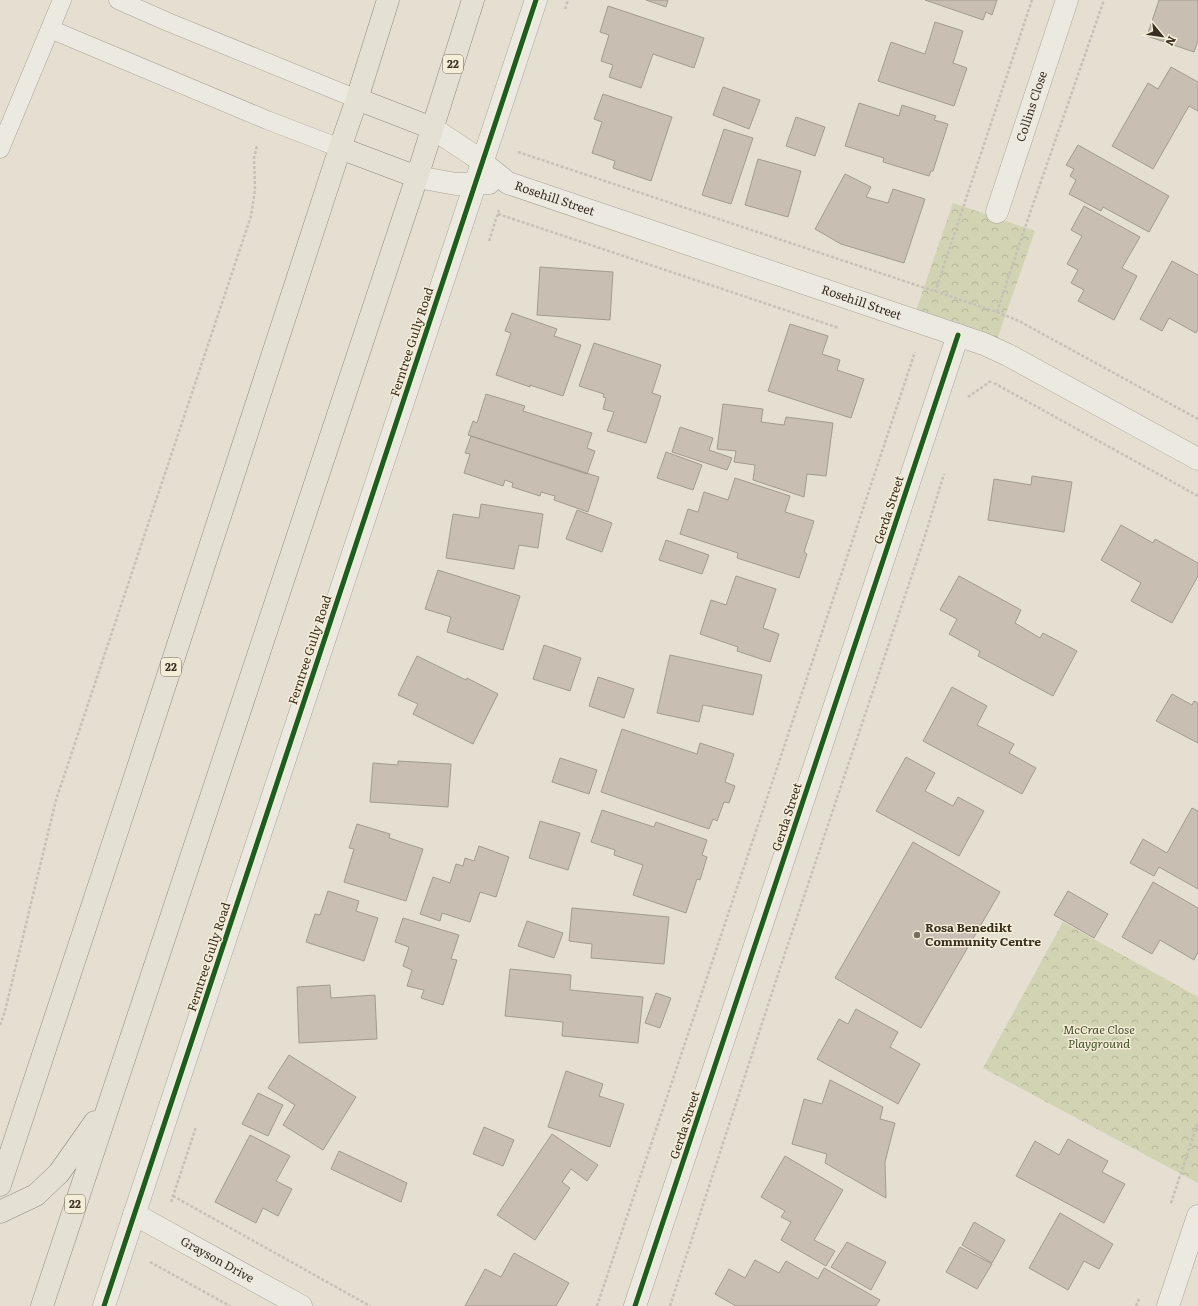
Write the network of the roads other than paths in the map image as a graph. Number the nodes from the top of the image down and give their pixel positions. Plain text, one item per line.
1 (62, 0) edge
2 (118, 0) edge
3 (388, 0) edge
4 (473, 0) edge
5 (536, 0) edge
6 (1067, 0) edge
7 (50, 29) junction
8 (357, 99) junction
9 (432, 128) junction
10 (340, 148) junction
11 (0, 149) edge
12 (482, 162) junction
13 (417, 176) junction
14 (508, 183) junction
15 (475, 184) junction
16 (997, 212) dead end
17 (958, 335) junction
18 (1198, 459) edge
19 (108, 1103) junction
20 (5, 1152) edge
21 (0, 1185) edge
22 (0, 1212) edge
23 (134, 1214) junction
24 (1198, 1216) edge
25 (42, 1306) edge
26 (104, 1306) edge
27 (301, 1306) edge
28 (635, 1306) edge
29 (1168, 1306) edge

1 - 7 lane
2 - 8 lane
3 - 8 main road, 22
4 - 9 main road, 22
5 - 12 street, Ferntree Gully Road
6 - 16 street, Collins Close
7 - 10 lane
7 - 11 lane
8 - 9 main road
8 - 10 main road, 22
9 - 12 street, Rosehill Street
9 - 13 main road, 22
10 - 13 main road
10 - 20 main road, 22
12 - 14 street, Rosehill Street
12 - 15 street, Ferntree Gully Road
13 - 15 street, Rosehill Street
13 - 19 main road, 22
14 - 15 street, Rosehill Street
14 - 17 street, Rosehill Street
15 - 23 street, Ferntree Gully Road
17 - 18 street, Rosehill Street
17 - 28 street, Gerda Street
19 - 22 main road
19 - 25 main road, 22
20 - 21 main road, 22
23 - 26 street, Ferntree Gully Road
23 - 27 street, Grayson Drive
24 - 29 street

